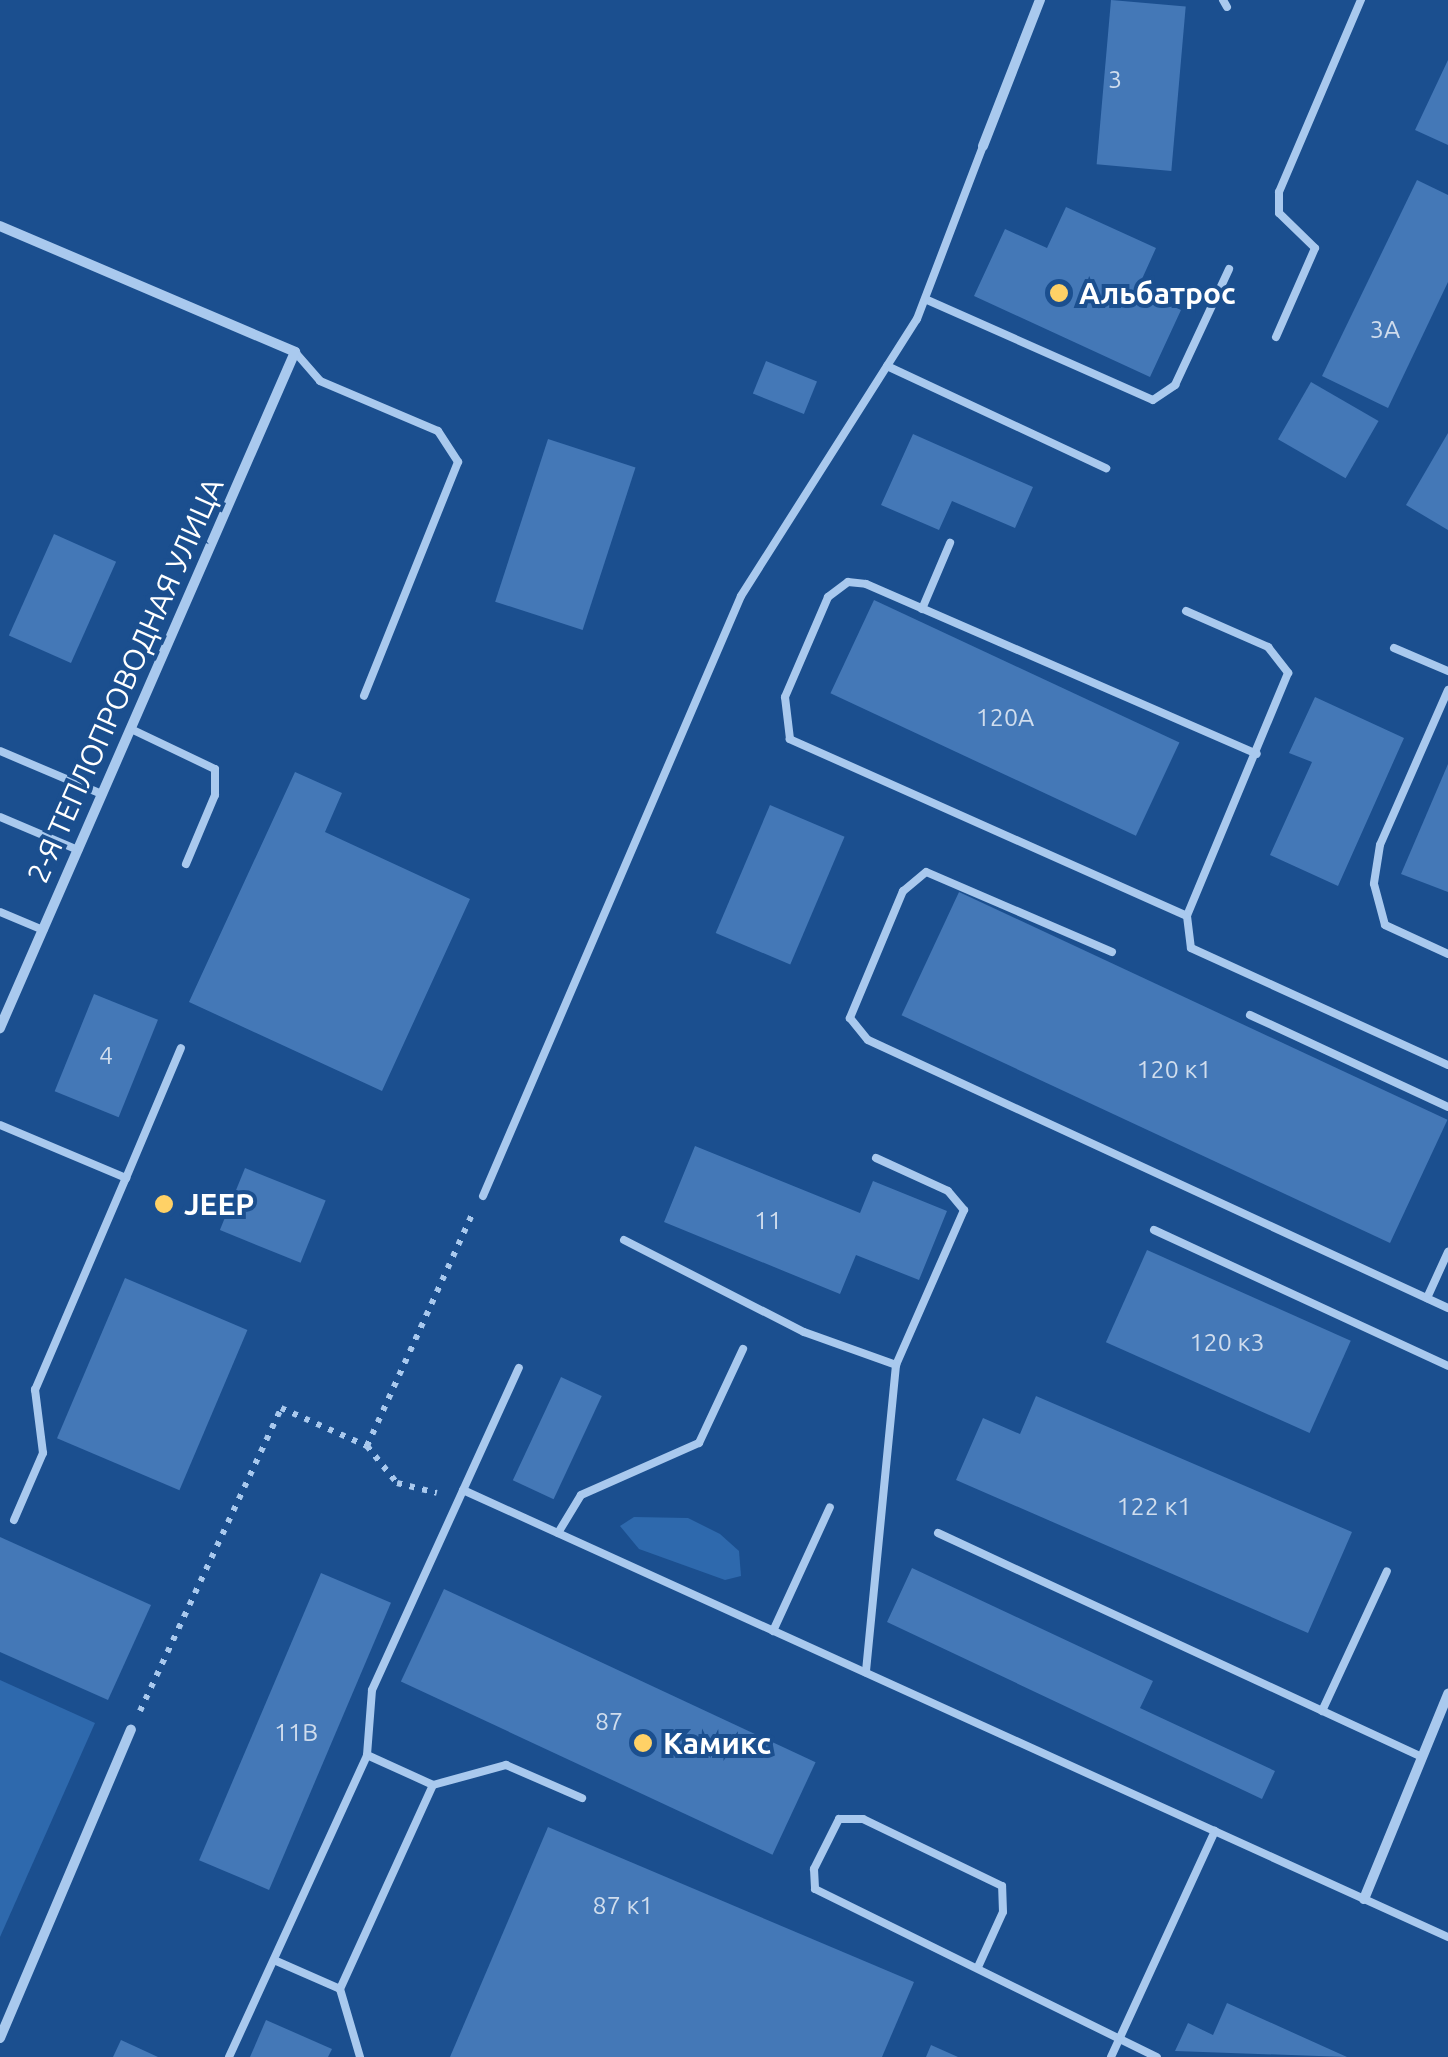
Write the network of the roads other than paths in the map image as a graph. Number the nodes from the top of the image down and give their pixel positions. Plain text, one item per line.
1 (1040, 0) edge
2 (1361, 0) edge
3 (983, 146) joint
4 (0, 226) edge
5 (1229, 269) dead end
6 (924, 300) junction
7 (1276, 337) dead end
8 (295, 352) junction
9 (887, 366) junction
10 (1106, 468) dead end
11 (950, 543) dead end
12 (922, 609) junction
13 (1186, 611) dead end
14 (1394, 648) dead end
15 (1448, 672) edge
16 (1448, 690) edge
17 (364, 696) dead end
18 (131, 729) junction
19 (0, 751) edge
20 (1257, 754) junction
21 (102, 794) junction
22 (0, 817) edge
23 (78, 850) junction
24 (186, 864) dead end
25 (0, 912) edge
26 (1187, 916) junction
27 (43, 930) junction
28 (1112, 952) dead end
29 (1448, 954) edge
30 (1250, 1015) dead end
31 (0, 1028) edge
32 (181, 1048) dead end
33 (1448, 1065) edge
34 (1448, 1107) edge
35 (0, 1125) edge
36 (876, 1158) dead end
37 (126, 1178) junction
38 (482, 1196) road end
39 (1154, 1230) dead end
40 (624, 1240) dead end
41 (1448, 1252) edge
42 (1427, 1298) junction
43 (1448, 1308) edge
44 (743, 1349) dead end
45 (896, 1365) junction
46 (1448, 1366) edge
47 (519, 1368) dead end
48 (463, 1490) junction
49 (830, 1508) dead end
50 (14, 1520) dead end
51 (558, 1533) junction
52 (938, 1533) dead end
53 (1387, 1571) dead end
54 (773, 1631) junction
55 (866, 1673) junction
56 (1448, 1694) edge
57 (1322, 1711) junction
58 (132, 1730) road end
59 (367, 1755) junction
60 (1422, 1757) junction
61 (433, 1784) junction
62 (582, 1798) dead end
63 (1216, 1831) junction
64 (1364, 1899) junction
65 (1448, 1937) edge
66 (274, 1960) junction
67 (978, 1967) junction
68 (340, 1989) junction
69 (1122, 2033) junction
70 (0, 2038) edge
71 (230, 2057) edge
72 (360, 2057) edge
73 (1110, 2057) edge
74 (1157, 2057) edge

1 - 3 street
2 - 7 lane
3 - 6 lane
4 - 8 street
5 - 6 lane
6 - 9 lane
8 - 17 lane
8 - 18 street, 2-Я ТЕПЛОПРОВОДНАЯ УЛИЦА
9 - 10 lane
9 - 38 lane
11 - 12 lane
12 - 20 lane
12 - 26 lane
13 - 20 lane
14 - 15 lane
16 - 29 lane
18 - 21 street, 2-Я ТЕПЛОПРОВОДНАЯ УЛИЦА
18 - 24 lane
19 - 21 lane
20 - 26 lane
21 - 23 street, 2-Я ТЕПЛОПРОВОДНАЯ УЛИЦА
22 - 23 lane
23 - 27 street, 2-Я ТЕПЛОПРОВОДНАЯ УЛИЦА
25 - 27 lane
26 - 33 lane
27 - 31 street, 2-Я ТЕПЛОПРОВОДНАЯ УЛИЦА
28 - 42 lane
30 - 34 lane
32 - 37 lane
35 - 37 lane
36 - 45 lane
37 - 50 lane
39 - 46 lane
40 - 45 lane
41 - 42 lane
42 - 43 lane
44 - 51 lane
45 - 55 lane
47 - 48 lane
48 - 51 lane
48 - 59 lane
49 - 54 lane
51 - 54 lane
52 - 57 lane
53 - 57 lane
54 - 55 lane
55 - 63 lane
56 - 60 street
57 - 60 lane
58 - 70 street
59 - 61 lane
59 - 66 lane
60 - 64 street
61 - 62 lane
61 - 68 lane
63 - 64 lane
63 - 69 lane
64 - 65 lane
66 - 68 lane
66 - 71 lane
67 - 67 lane
67 - 69 lane
68 - 72 lane
69 - 73 lane
69 - 74 lane

